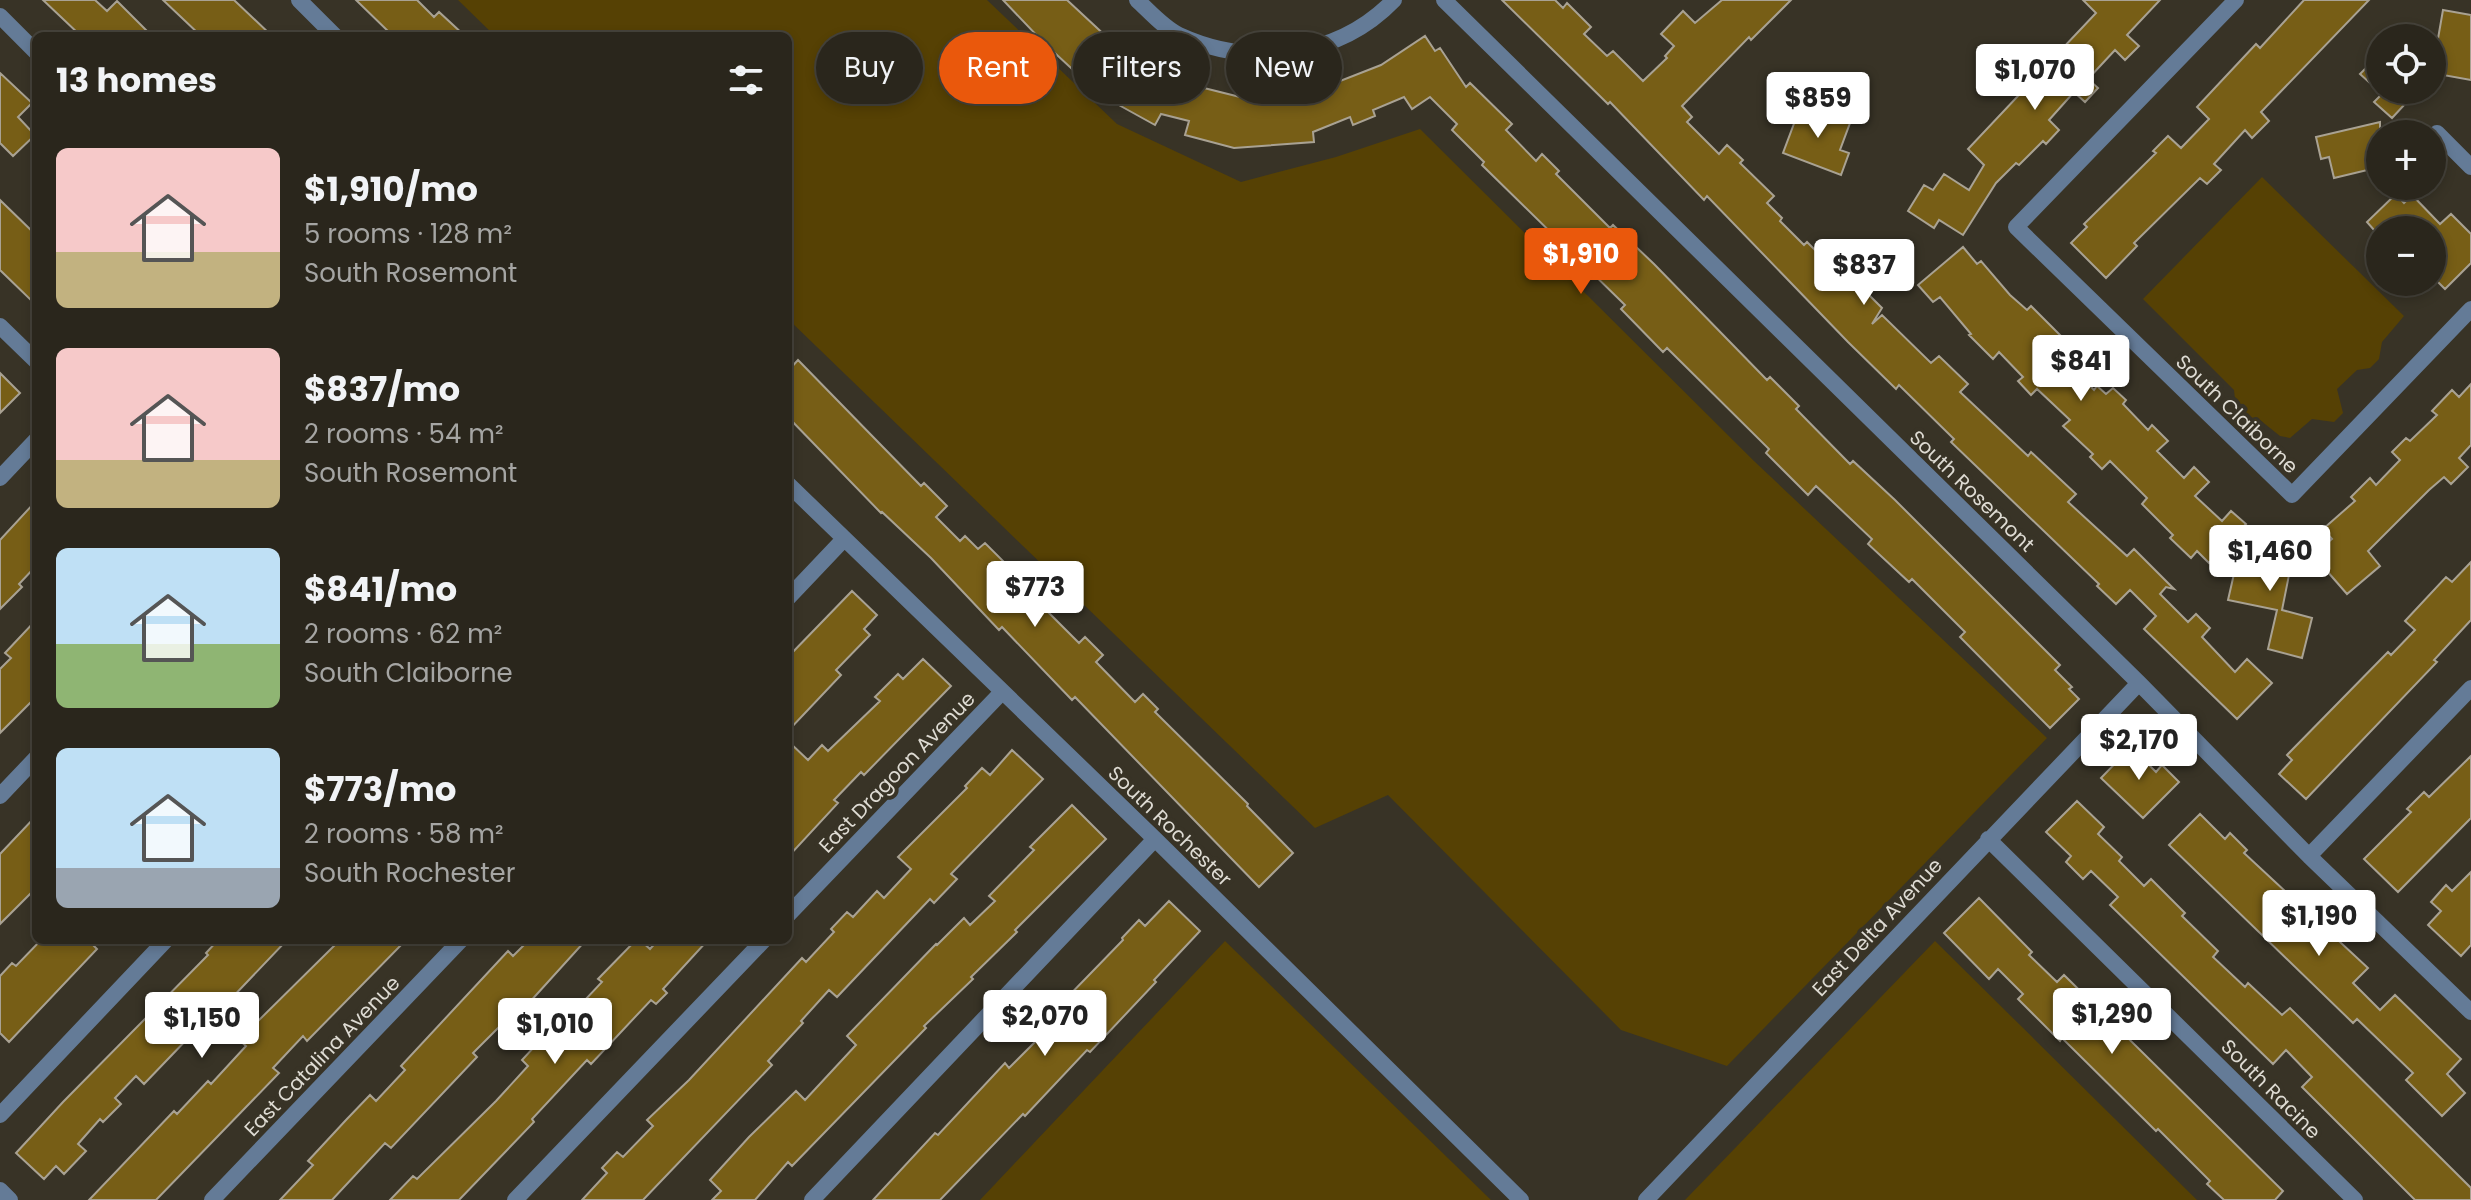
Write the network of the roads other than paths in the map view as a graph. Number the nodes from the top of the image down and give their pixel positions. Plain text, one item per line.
1 (299, 0) edge
2 (1137, 0) edge
3 (1394, 0) edge
4 (1444, 0) edge
5 (2236, 0) edge
6 (0, 16) edge
7 (331, 32) edge
8 (32, 48) edge
9 (2446, 142) edge
10 (2471, 167) edge
11 (2471, 309) edge
12 (0, 326) edge
13 (32, 357) edge
14 (32, 444) edge
15 (0, 478) edge
16 (792, 488) edge
17 (844, 539) junction
18 (792, 594) edge
19 (2139, 683) junction
20 (2471, 688) edge
21 (1002, 692) junction
22 (32, 762) edge
23 (0, 796) edge
24 (1155, 839) junction
25 (1988, 839) junction
26 (2309, 856) junction
27 (792, 911) edge
28 (162, 944) edge
29 (457, 944) edge
30 (760, 944) edge
31 (2471, 1011) edge
32 (0, 1115) edge
33 (0, 1190) edge
34 (10, 1200) edge
35 (212, 1200) edge
36 (515, 1200) edge
37 (812, 1200) edge
38 (1521, 1200) edge
39 (1646, 1200) edge
40 (2355, 1200) edge

1 - 7 street
2 - 3 street
4 - 19 street, South Rosemont
5 - 11 street, South Claiborne
6 - 8 street
9 - 10 street
12 - 13 street
14 - 15 street
16 - 17 street, South Rochester
17 - 18 street
17 - 21 street, South Rochester
19 - 25 street, East Delta Avenue
19 - 26 street, South Rosemont
20 - 26 street
21 - 24 street, South Rochester
21 - 27 street, East Dragoon Avenue
22 - 23 street
24 - 37 street
24 - 38 street, South Rochester
25 - 39 street, East Delta Avenue
25 - 40 street, South Racine
26 - 31 street, South Rosemont
28 - 32 street
29 - 35 street, East Catalina Avenue
30 - 36 street
33 - 34 street

